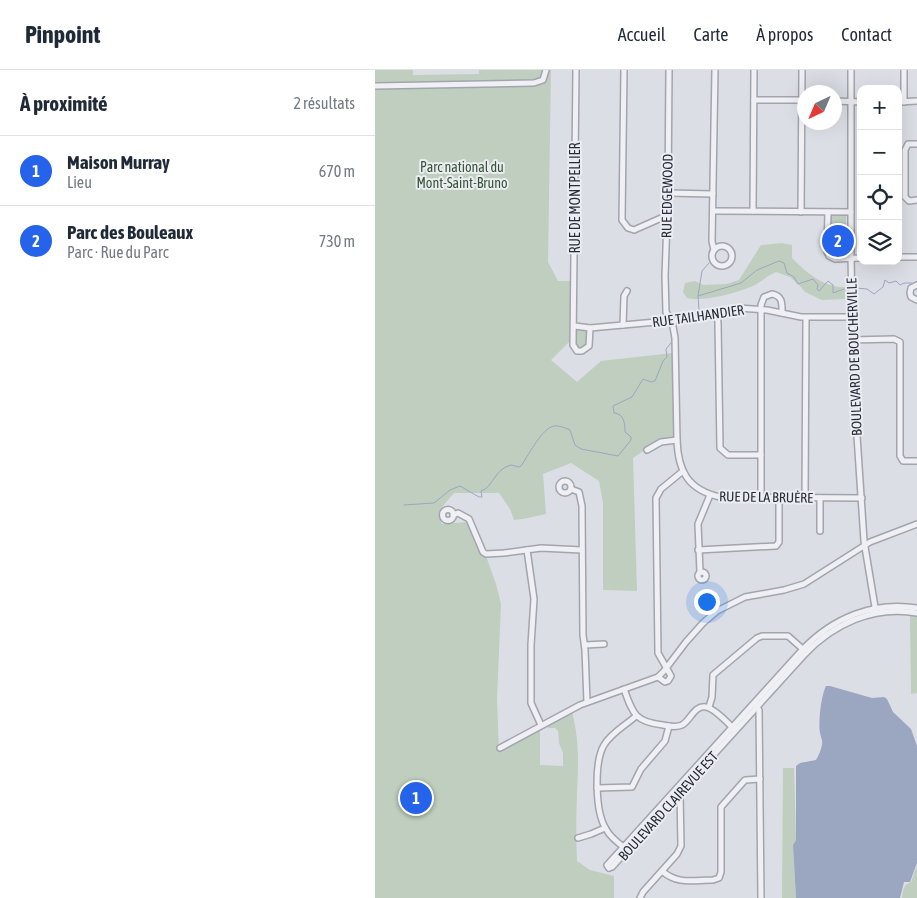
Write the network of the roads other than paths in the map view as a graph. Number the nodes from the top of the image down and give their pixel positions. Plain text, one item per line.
1 (546, 70) edge
2 (576, 70) edge
3 (624, 70) edge
4 (669, 70) edge
5 (715, 70) edge
6 (754, 70) edge
7 (802, 70) edge
8 (851, 70) edge
9 (904, 70) edge
10 (802, 85) edge
11 (375, 86) edge
12 (902, 91) edge
13 (754, 100) junction
14 (797, 100) edge
15 (842, 101) edge
16 (851, 101) junction
17 (857, 102) edge
18 (902, 102) edge
19 (917, 102) edge
20 (802, 130) edge
21 (917, 144) edge
22 (668, 193) junction
23 (713, 194) junction
24 (917, 200) edge
25 (713, 211) junction
26 (753, 211) junction
27 (801, 212) junction
28 (828, 212) junction
29 (851, 212) junction
30 (667, 215) junction
31 (714, 250) dead end
32 (902, 257) edge
33 (917, 257) edge
34 (857, 258) edge
35 (851, 259) junction
36 (917, 285) edge
37 (627, 291) dead end
38 (917, 300) edge
39 (761, 309) junction
40 (781, 313) junction
41 (717, 314) junction
42 (851, 317) junction
43 (806, 318) junction
44 (672, 321) junction
45 (623, 325) junction
46 (575, 326) junction
47 (590, 328) junction
48 (851, 340) junction
49 (677, 440) junction
50 (647, 450) dead end
51 (761, 455) junction
52 (917, 461) edge
53 (683, 471) junction
54 (571, 489) dead end
55 (710, 495) junction
56 (761, 498) junction
57 (779, 498) junction
58 (805, 498) junction
59 (821, 498) junction
60 (862, 498) junction
61 (453, 515) dead end
62 (917, 524) edge
63 (820, 531) dead end
64 (865, 545) junction
65 (527, 550) junction
66 (582, 550) junction
67 (698, 550) junction
68 (700, 572) dead end
69 (917, 608) edge
70 (876, 611) junction
71 (917, 613) edge
72 (604, 644) dead end
73 (585, 645) junction
74 (805, 651) junction
75 (667, 668) junction
76 (657, 677) junction
77 (624, 689) junction
78 (587, 702) junction
79 (755, 705) junction
80 (709, 707) junction
81 (636, 716) junction
82 (541, 725) junction
83 (669, 726) junction
84 (734, 729) junction
85 (500, 748) dead end
86 (760, 779) junction
87 (597, 788) junction
88 (678, 790) junction
89 (605, 828) junction
90 (578, 838) dead end
91 (662, 871) junction
92 (640, 898) edge
93 (761, 898) edge

1 - 11 street
2 - 46 street, RUE DE MONTPELLIER
3 - 30 street
4 - 22 street, RUE EDGEWOOD
5 - 23 street
6 - 13 street
7 - 10 street
8 - 16 street, BOULEVARD DE BOUCHERVILLE
9 - 12 street
13 - 14 street
13 - 26 street
15 - 16 street
16 - 17 street
16 - 29 street, BOULEVARD DE BOUCHERVILLE
18 - 19 street
20 - 27 street
21 - 24 street
22 - 23 street
22 - 30 street, RUE EDGEWOOD
23 - 25 street
25 - 26 street
25 - 31 street
26 - 27 street
27 - 28 street
28 - 29 street
28 - 35 street
29 - 35 street, BOULEVARD DE BOUCHERVILLE
30 - 44 street, RUE EDGEWOOD
32 - 33 street
34 - 35 street
35 - 42 street, BOULEVARD DE BOUCHERVILLE
36 - 38 street
37 - 45 street
39 - 40 street, RUE TAILHANDIER
39 - 40 street
39 - 41 street, RUE TAILHANDIER
39 - 51 street
40 - 43 street, RUE TAILHANDIER
41 - 44 street, RUE TAILHANDIER
41 - 51 street
42 - 43 street, RUE TAILHANDIER
42 - 48 street, BOULEVARD DE BOUCHERVILLE
43 - 58 street
44 - 45 street, RUE TAILHANDIER
44 - 49 street
45 - 47 street, RUE TAILHANDIER
46 - 47 street, RUE TAILHANDIER
46 - 47 street, RUE DE MONTPELLIER
48 - 52 street
48 - 60 street, BOULEVARD DE BOUCHERVILLE
49 - 50 street
49 - 53 street
51 - 56 street
53 - 55 street, RUE DE LA BRUÈRE
53 - 75 street
54 - 66 street
55 - 56 street, RUE DE LA BRUÈRE
55 - 67 street
56 - 57 street, RUE DE LA BRUÈRE
57 - 58 street, RUE DE LA BRUÈRE
57 - 67 street
58 - 59 street, RUE DE LA BRUÈRE
59 - 60 street, RUE DE LA BRUÈRE
59 - 63 street
60 - 64 street, BOULEVARD DE BOUCHERVILLE
61 - 65 street
62 - 64 street
64 - 70 street, BOULEVARD DE BOUCHERVILLE
64 - 75 street
65 - 66 street
65 - 82 street
66 - 73 street
67 - 68 street
69 - 70 street, BOULEVARD CLAIREVUE EST
70 - 71 street, BOULEVARD CLAIREVUE EST
70 - 74 street, BOULEVARD CLAIREVUE EST
72 - 73 street
73 - 78 street
74 - 79 street, BOULEVARD CLAIREVUE EST
74 - 80 street
75 - 76 street
75 - 76 street
76 - 77 street
77 - 78 street
77 - 81 street
78 - 82 street
79 - 84 street, BOULEVARD CLAIREVUE EST
79 - 86 street
80 - 83 street
80 - 84 street
81 - 83 street
81 - 87 street
82 - 85 street
83 - 87 street
84 - 88 street, BOULEVARD CLAIREVUE EST
86 - 91 street
86 - 93 street
87 - 89 street
88 - 89 street, BOULEVARD CLAIREVUE EST
88 - 91 street
89 - 90 street
91 - 92 street

